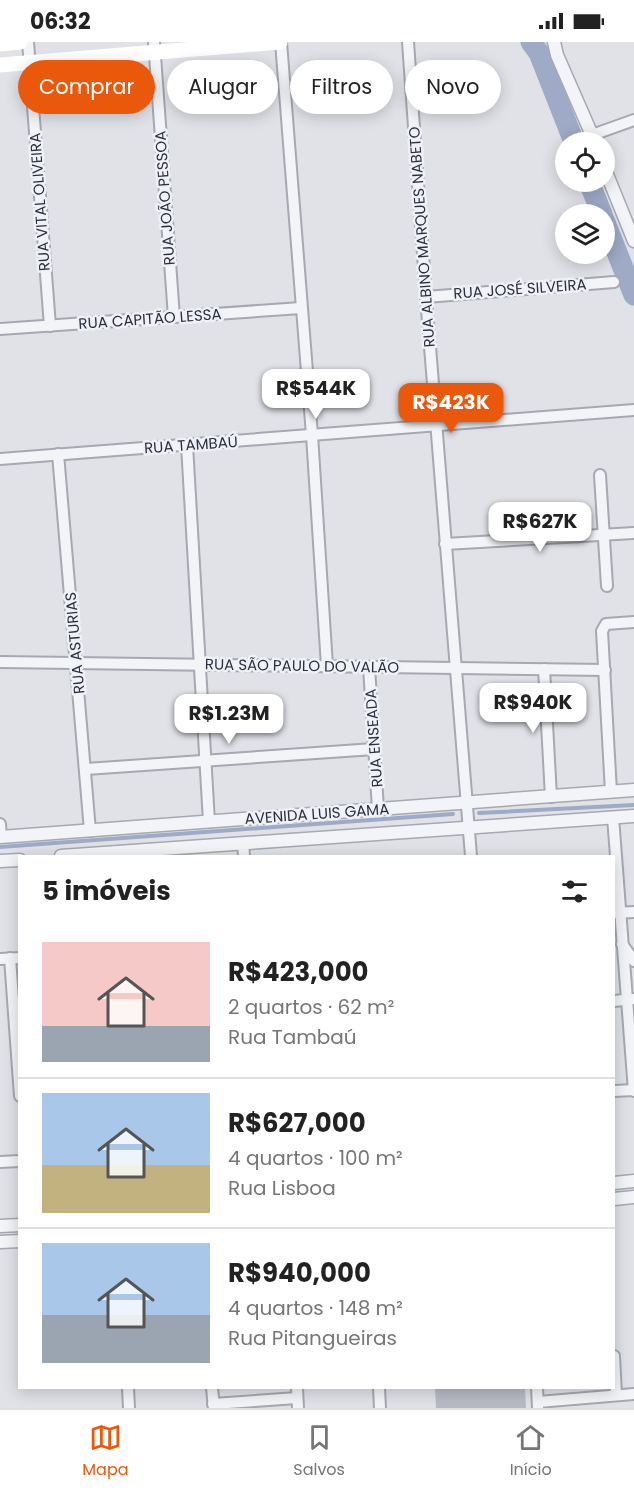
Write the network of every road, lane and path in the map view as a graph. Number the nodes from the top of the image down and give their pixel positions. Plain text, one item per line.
1 (20, 42) edge
2 (28, 42) edge
3 (281, 42) edge
4 (408, 42) edge
5 (554, 42) edge
6 (0, 44) edge
7 (155, 47) edge
8 (29, 60) edge
9 (46, 60) edge
10 (18, 63) edge
11 (0, 64) edge
12 (33, 114) edge
13 (634, 120) edge
14 (590, 132) edge
15 (608, 132) edge
16 (614, 192) edge
17 (634, 241) edge
18 (614, 282) dead end
19 (426, 297) junction
20 (301, 308) junction
21 (174, 317) junction
22 (50, 326) junction
23 (0, 329) edge
24 (634, 410) edge
25 (436, 424) junction
26 (312, 435) junction
27 (187, 446) junction
28 (58, 454) junction
29 (0, 459) edge
30 (600, 475) dead end
31 (634, 533) edge
32 (604, 535) junction
33 (445, 544) junction
34 (607, 586) dead end
35 (634, 622) edge
36 (0, 662) edge
37 (76, 663) junction
38 (199, 665) junction
39 (327, 666) junction
40 (369, 667) junction
41 (455, 668) junction
42 (544, 669) junction
43 (605, 670) junction
44 (374, 749) junction
45 (205, 761) junction
46 (86, 769) junction
47 (634, 790) edge
48 (611, 792) junction
49 (551, 797) junction
50 (466, 803) junction
51 (378, 809) junction
52 (634, 816) edge
53 (613, 817) junction
54 (210, 822) junction
55 (0, 824) edge
56 (468, 827) junction
57 (90, 831) junction
58 (0, 837) edge
59 (243, 843) junction
60 (158, 853) edge
61 (93, 855) edge
62 (244, 855) edge
63 (471, 855) edge
64 (614, 855) edge
65 (18, 860) edge
66 (0, 861) edge
67 (615, 881) edge
68 (634, 912) edge
69 (616, 913) edge
70 (621, 943) junction
71 (10, 958) edge
72 (634, 961) edge
73 (630, 1000) edge
74 (615, 1001) edge
75 (18, 1068) edge
76 (634, 1090) edge
77 (615, 1091) edge
78 (18, 1161) edge
79 (0, 1162) edge
80 (634, 1181) edge
81 (615, 1183) edge
82 (634, 1197) edge
83 (615, 1199) edge
84 (18, 1225) edge
85 (0, 1226) edge
86 (18, 1241) edge
87 (0, 1242) edge
88 (615, 1376) edge
89 (128, 1389) edge
90 (212, 1389) edge
91 (379, 1389) edge
92 (537, 1389) edge
93 (634, 1394) edge
94 (616, 1395) junction
95 (297, 1398) edge
96 (538, 1405) edge
97 (214, 1406) edge
98 (129, 1408) edge
99 (380, 1408) edge

1 - 6 main road
2 - 8 street, RUA VITAL OLIVEIRA
3 - 7 main road
3 - 20 street
4 - 19 street, RUA ALBINO MARQUES NABETO
5 - 14 street
7 - 9 main road
7 - 21 street, RUA JOÃO PESSOA
10 - 11 main road
12 - 22 street, RUA VITAL OLIVEIRA
13 - 15 street
16 - 17 street
18 - 19 street, RUA JOSÉ SILVEIRA
19 - 25 street, RUA ALBINO MARQUES NABETO
20 - 21 street, RUA CAPITÃO LESSA
20 - 26 street
21 - 22 street, RUA CAPITÃO LESSA
22 - 23 street, RUA CAPITÃO LESSA
24 - 25 street, RUA TAMBAÚ
25 - 26 street, RUA TAMBAÚ
25 - 33 street, RUA ALBINO MARQUES NABETO
26 - 27 street, RUA TAMBAÚ
26 - 39 street
27 - 28 street, RUA TAMBAÚ
27 - 38 street
28 - 29 street, RUA TAMBAÚ
28 - 37 street, RUA ASTURIAS
30 - 32 street
31 - 32 street
32 - 33 street
32 - 34 street
33 - 41 street, RUA ALBINO MARQUES NABETO
35 - 43 street
36 - 37 street, RUA SÃO PAULO DO VALÃO
37 - 38 street, RUA SÃO PAULO DO VALÃO
37 - 46 street, RUA ASTURIAS
38 - 39 street, RUA SÃO PAULO DO VALÃO
38 - 45 street
39 - 40 street, RUA SÃO PAULO DO VALÃO
40 - 41 street, RUA SÃO PAULO DO VALÃO
40 - 44 street, RUA ENSEADA
41 - 42 street, RUA SÃO PAULO DO VALÃO
41 - 50 street, RUA ALBINO MARQUES NABETO
42 - 43 street, RUA SÃO PAULO DO VALÃO
42 - 49 street
43 - 48 street
44 - 45 street
44 - 51 street, RUA ENSEADA
45 - 46 street
45 - 54 street
46 - 57 street, RUA ASTURIAS
47 - 48 street, AVENIDA LUIS GAMA
48 - 49 street, AVENIDA LUIS GAMA
49 - 50 street, AVENIDA LUIS GAMA
50 - 51 street, AVENIDA LUIS GAMA
50 - 56 street, RUA ALBINO MARQUES NABETO
51 - 54 street, AVENIDA LUIS GAMA
52 - 53 street, AVENIDA LUIS GAMA
53 - 56 street, AVENIDA LUIS GAMA
53 - 64 street
54 - 57 street, AVENIDA LUIS GAMA
55 - 58 street
56 - 59 street, AVENIDA LUIS GAMA
56 - 63 street, RUA ALBINO MARQUES NABETO
57 - 58 street, AVENIDA LUIS GAMA
59 - 60 street, AVENIDA LUIS GAMA
59 - 62 street
60 - 61 street, AVENIDA LUIS GAMA
65 - 66 street
67 - 69 street
68 - 69 street
69 - 70 street
70 - 72 street
70 - 73 street
71 - 75 street
73 - 74 street
73 - 76 street
76 - 77 street
78 - 79 street
80 - 81 street
82 - 83 street
84 - 85 street
86 - 87 street
88 - 94 street
89 - 98 street
90 - 97 street
91 - 99 street
92 - 96 street
93 - 94 street
94 - 96 street
95 - 97 street

